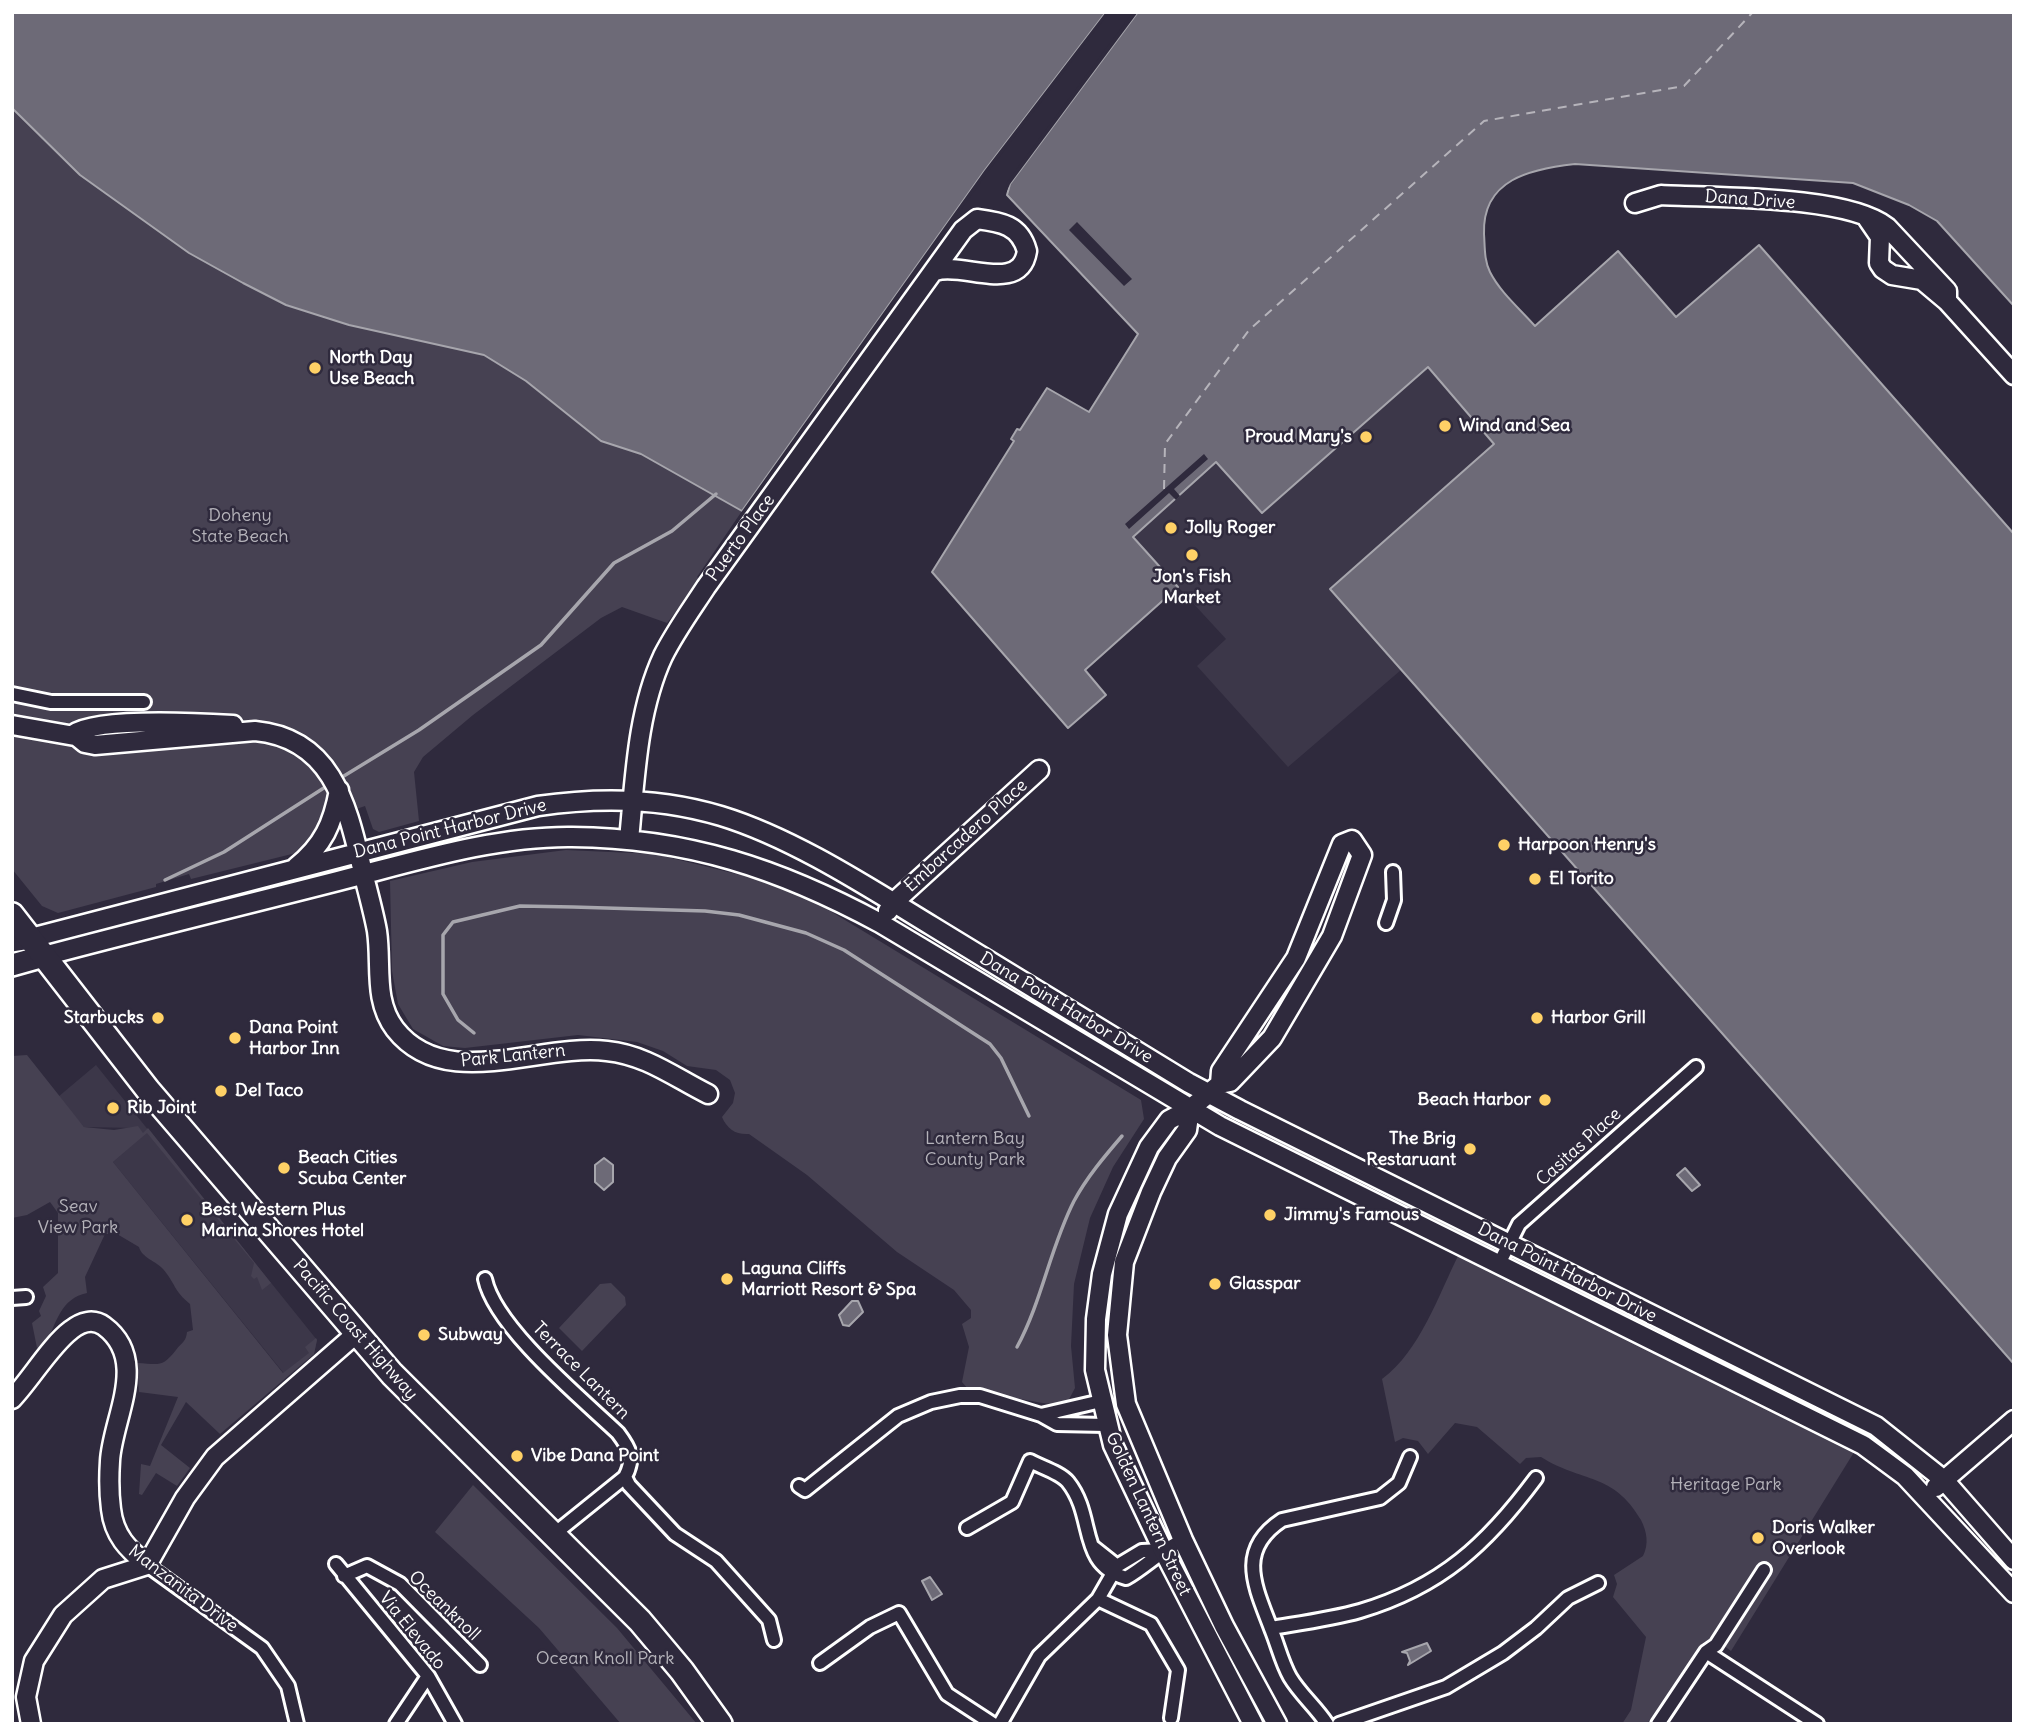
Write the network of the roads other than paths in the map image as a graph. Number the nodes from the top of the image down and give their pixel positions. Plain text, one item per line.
1 (1635, 203) dead end
2 (1865, 215) junction
3 (934, 271) junction
4 (1947, 301) junction
5 (2014, 375) edge
6 (12, 694) edge
7 (144, 702) dead end
8 (12, 725) edge
9 (247, 728) junction
10 (74, 734) junction
11 (1039, 770) dead end
12 (339, 790) junction
13 (633, 801) junction
14 (629, 840) junction
15 (358, 852) junction
16 (293, 869) junction
17 (1393, 872) dead end
18 (363, 874) junction
19 (893, 903) junction
20 (12, 915) edge
21 (880, 923) junction
22 (1386, 923) dead end
23 (29, 945) edge
24 (1293, 962) junction
25 (12, 965) edge
26 (1310, 974) junction
27 (1696, 1067) dead end
28 (1215, 1089) junction
29 (708, 1094) dead end
30 (1190, 1109) junction
31 (1508, 1243) junction
32 (1499, 1264) junction
33 (485, 1279) dead end
34 (26, 1297) dead end
35 (12, 1298) edge
36 (1096, 1319) junction
37 (357, 1333) junction
38 (1119, 1355) junction
39 (12, 1399) edge
40 (1101, 1401) junction
41 (1041, 1415) junction
42 (2014, 1420) edge
43 (1106, 1424) junction
44 (1410, 1458) dead end
45 (625, 1476) junction
46 (1536, 1478) dead end
47 (1944, 1480) junction
48 (799, 1486) dead end
49 (1925, 1495) junction
50 (967, 1528) dead end
51 (553, 1535) junction
52 (1183, 1540) junction
53 (1163, 1550) junction
54 (2014, 1560) edge
55 (335, 1564) dead end
56 (147, 1565) junction
57 (1116, 1570) junction
58 (1765, 1570) dead end
59 (344, 1576) junction
60 (1598, 1583) dead end
61 (2014, 1593) edge
62 (1098, 1599) junction
63 (1271, 1628) junction
64 (774, 1640) dead end
65 (1706, 1652) junction
66 (820, 1663) dead end
67 (480, 1665) dead end
68 (428, 1676) junction
69 (1171, 1718) dead end
70 (31, 1724) edge
71 (297, 1724) edge
72 (396, 1724) edge
73 (455, 1724) edge
74 (720, 1724) edge
75 (993, 1724) edge
76 (1000, 1724) edge
77 (1253, 1724) edge
78 (1277, 1724) edge
79 (1327, 1724) edge
80 (1339, 1724) edge
81 (1658, 1724) edge
82 (1817, 1724) edge

1 - 2 street, Dana Drive
2 - 4 street, Dana Drive
2 - 4 street, Dana Drive
3 - 3 street, Puerto Place
3 - 13 street, Puerto Place
4 - 5 street, Dana Drive
6 - 7 street
8 - 10 street
9 - 10 street
9 - 10 street
9 - 12 street
11 - 19 street, Embarcadero Place
12 - 15 street
12 - 16 street
13 - 14 street, Puerto Place
13 - 15 street, Dana Point Harbor Drive
13 - 19 street, Dana Point Harbor Drive
14 - 18 street, Dana Point Harbor Drive
14 - 21 street, Dana Point Harbor Drive
15 - 16 street, Dana Point Harbor Drive
15 - 18 street, Park Lantern
16 - 23 street, Dana Point Harbor Drive
17 - 22 street
18 - 23 street, Dana Point Harbor Drive
18 - 29 street, Park Lantern
19 - 21 street, Embarcadero Place
19 - 28 street, Dana Point Harbor Drive
20 - 23 highway, Pacific Coast Highway
21 - 30 street, Dana Point Harbor Drive
23 - 25 main road
23 - 37 highway, Pacific Coast Highway
24 - 26 street
24 - 26 street, Golden Lantern Street
24 - 28 street
26 - 28 street, Golden Lantern Street
27 - 31 street, Casitas Place
28 - 30 street, Golden Lantern Street
28 - 31 street, Dana Point Harbor Drive
30 - 32 street, Dana Point Harbor Drive
30 - 36 street, Golden Lantern Street
30 - 38 street, Golden Lantern Street
31 - 32 street, Casitas Place
31 - 47 street, Dana Point Harbor Drive
32 - 49 street, Dana Point Harbor Drive
33 - 45 street, Terrace Lantern
34 - 35 street
36 - 38 street
36 - 40 street, Golden Lantern Street
37 - 51 highway, Pacific Coast Highway
37 - 56 street
38 - 52 street, Golden Lantern Street
39 - 56 street, Manzanita Drive
40 - 41 street
40 - 43 street, Golden Lantern Street
41 - 43 street
41 - 48 street
42 - 47 street
43 - 53 street, Golden Lantern Street
44 - 63 street
45 - 51 street
45 - 64 street
46 - 63 street
47 - 49 street
47 - 54 street, Dana Point Harbor Drive
49 - 61 street, Dana Point Harbor Drive
50 - 57 street
51 - 74 highway, Pacific Coast Highway
52 - 53 street
52 - 78 street, Golden Lantern Street
53 - 57 street
53 - 77 street, Golden Lantern Street
55 - 59 street, Via Elevado
56 - 70 street
56 - 71 street, Manzanita Drive
57 - 62 street
58 - 65 street
59 - 67 street, Oceanknoll
59 - 68 street, Via Elevado
60 - 80 street
62 - 69 street
62 - 76 street
63 - 79 street
65 - 81 street
65 - 82 street
66 - 75 street
68 - 72 street
68 - 73 street, Via Elevado

